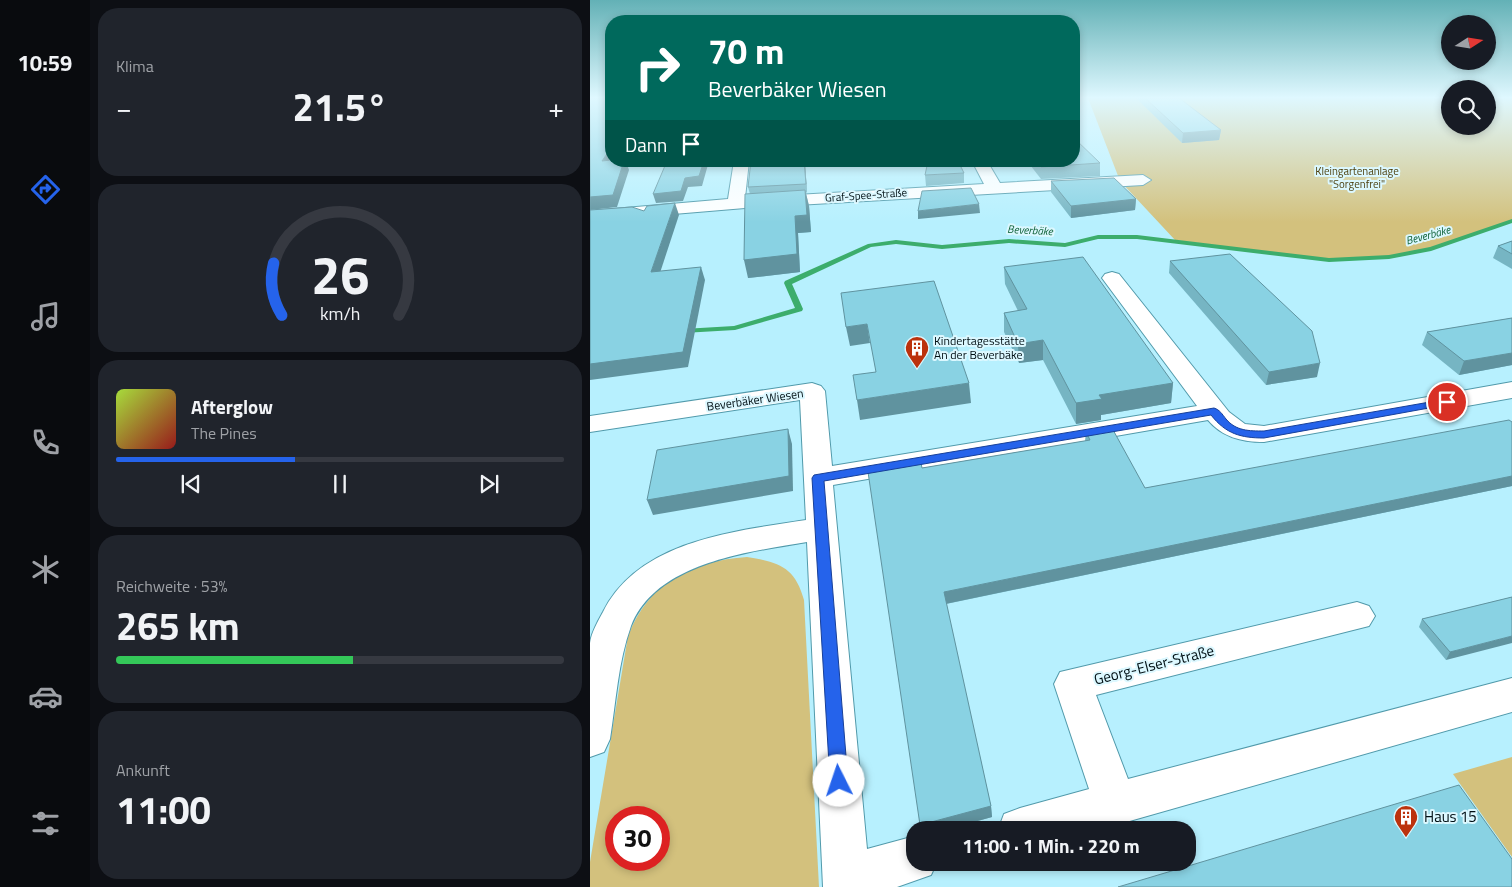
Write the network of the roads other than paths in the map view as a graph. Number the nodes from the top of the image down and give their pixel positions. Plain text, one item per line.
1 (741, 167) edge
2 (982, 167) edge
3 (1143, 180) dead end
4 (994, 187) junction
5 (736, 203) junction
6 (590, 216) edge
7 (1112, 278) dead end
8 (1512, 390) edge
9 (1214, 411) junction
10 (590, 424) edge
11 (818, 478) junction
12 (822, 529) junction
13 (1357, 616) dead end
14 (1512, 695) edge
15 (590, 739) edge
16 (1116, 804) junction
17 (1053, 821) edge
18 (906, 862) edge
19 (846, 882) edge

1 - 5 street
2 - 4 street
3 - 4 street, Graf-Spee-Straße
4 - 5 street, Graf-Spee-Straße
5 - 6 street, Graf-Spee-Straße
7 - 9 street
8 - 9 street
9 - 11 street
10 - 11 street, Beverbäker Wiesen
11 - 12 street
12 - 15 street
12 - 19 street
13 - 16 street, Georg-Elser-Straße
14 - 16 street
16 - 17 street
18 - 19 street

